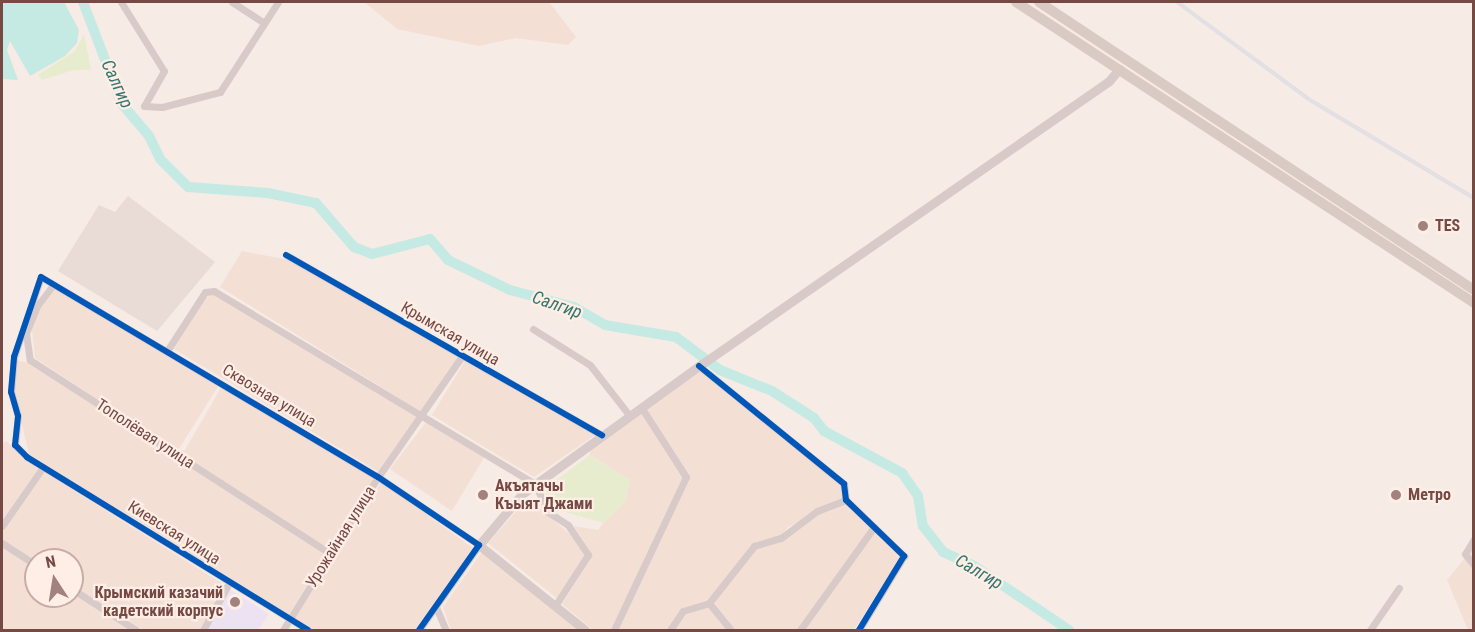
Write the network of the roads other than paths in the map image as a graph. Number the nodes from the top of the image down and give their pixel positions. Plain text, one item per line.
1 (121, 2) edge
2 (232, 2) edge
3 (278, 2) edge
4 (1016, 2) edge
5 (1039, 2) edge
6 (264, 23) junction
7 (1119, 69) junction
8 (286, 255) dead end
9 (53, 285) junction
10 (1473, 290) edge
11 (1473, 303) edge
12 (533, 329) dead end
13 (166, 351) junction
14 (462, 356) junction
15 (700, 365) junction
16 (641, 406) junction
17 (629, 415) junction
18 (423, 417) junction
19 (602, 435) junction
20 (27, 458) joint
21 (43, 467) junction
22 (378, 477) junction
23 (535, 484) junction
24 (846, 500) junction
25 (2, 526) edge
26 (874, 527) junction
27 (1473, 539) edge
28 (2, 543) edge
29 (479, 545) junction
30 (329, 554) junction
31 (24, 558) edge
32 (1473, 565) edge
33 (229, 583) junction
34 (1399, 588) dead end
35 (84, 597) edge
36 (709, 603) junction
37 (555, 606) junction
38 (436, 607) junction
39 (290, 619) junction
40 (136, 630) edge
41 (203, 630) edge
42 (283, 630) edge
43 (308, 630) edge
44 (419, 630) edge
45 (446, 630) edge
46 (585, 630) edge
47 (614, 630) edge
48 (670, 630) edge
49 (731, 630) edge
50 (800, 630) edge
51 (859, 630) edge
52 (1370, 630) edge

1 - 6 street
2 - 6 street
3 - 6 street
4 - 7 main road
5 - 10 main road
7 - 11 main road
7 - 15 main road
8 - 14 street, Крымская улица
9 - 13 street, Сквозная улица
9 - 20 street, Сквозная улица
9 - 30 street, Тополёвая улица
12 - 17 street
13 - 18 street
13 - 22 street, Сквозная улица
14 - 18 street, Урожайная улица
14 - 19 street, Крымская улица
15 - 16 main road
15 - 24 street
16 - 17 main road
16 - 47 street
17 - 19 main road
18 - 22 street, Урожайная улица
18 - 23 street
19 - 23 main road
20 - 21 street, Киевская улица
21 - 25 street
21 - 33 street, Киевская улица
22 - 29 street, Сквозная улица
22 - 30 street, Урожайная улица
23 - 29 main road
23 - 37 street
24 - 26 street
24 - 36 street
26 - 50 street
26 - 51 street
27 - 32 street
28 - 31 street
29 - 37 main road, Сквозная улица
29 - 38 street
30 - 39 street, Урожайная улица
33 - 39 street, Киевская улица
33 - 41 street
34 - 52 street
35 - 40 street
36 - 48 street
36 - 49 street
37 - 46 main road, Сквозная улица
38 - 44 street
38 - 45 street
39 - 42 street, Урожайная улица
39 - 43 street, Киевская улица

